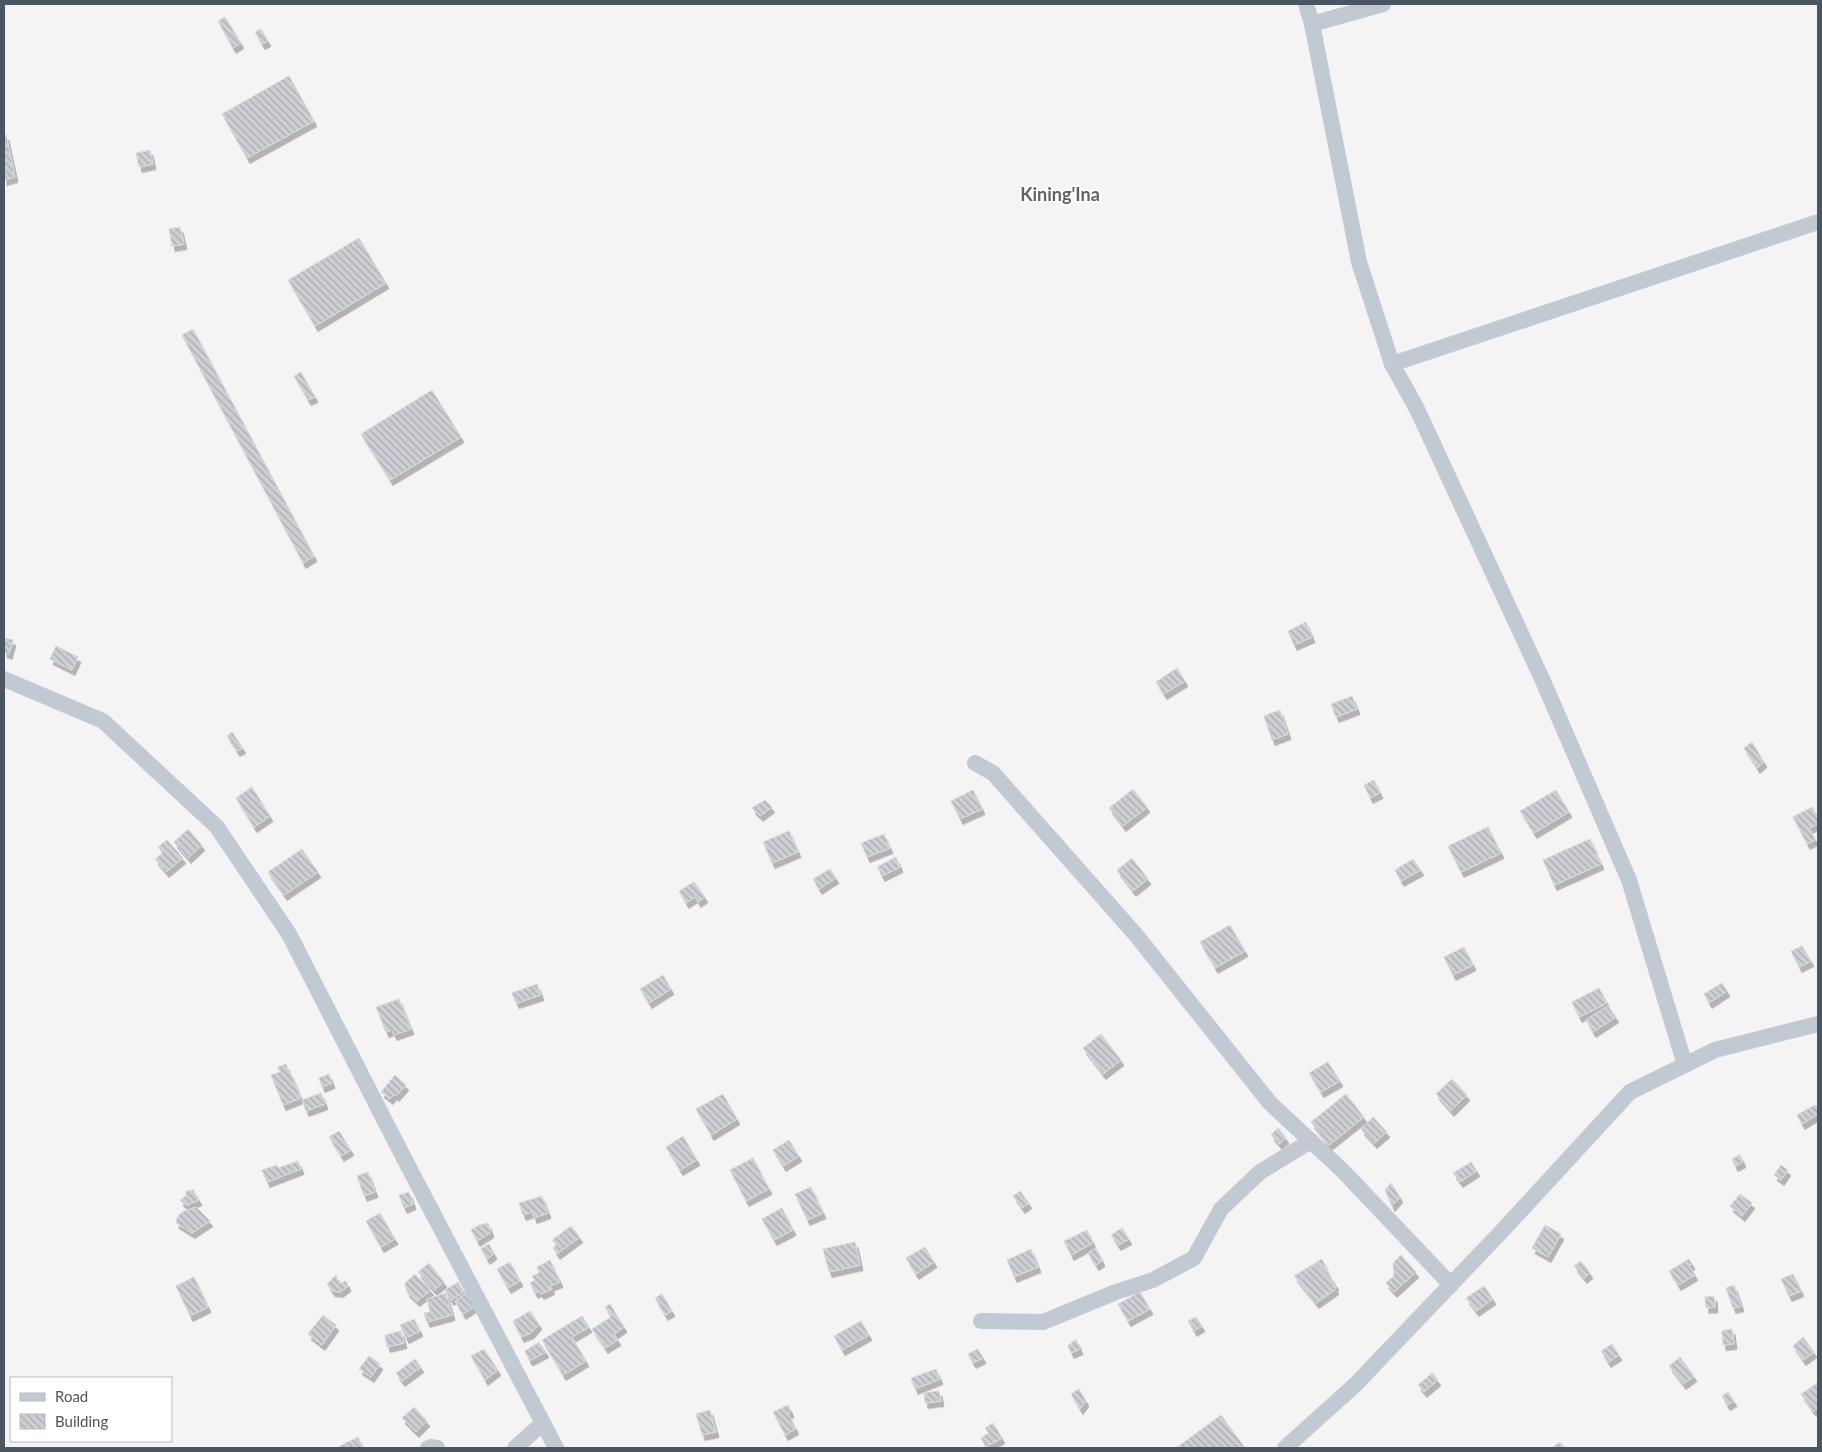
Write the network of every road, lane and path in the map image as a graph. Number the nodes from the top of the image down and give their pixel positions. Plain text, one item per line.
1 (1306, 4) edge
2 (1383, 4) edge
3 (1312, 24) junction
4 (1818, 222) edge
5 (1392, 364) junction
6 (4, 679) edge
7 (975, 763) dead end
8 (1818, 1024) edge
9 (1685, 1065) junction
10 (1310, 1141) junction
11 (1450, 1285) junction
12 (981, 1321) dead end
13 (543, 1423) junction
14 (428, 1448) edge
15 (437, 1448) edge
16 (515, 1448) edge
17 (556, 1448) edge
18 (1284, 1448) edge

1 - 3 street
2 - 3 street
3 - 5 street
4 - 5 street
5 - 9 street
6 - 13 street
7 - 10 street
8 - 9 street
9 - 11 street
10 - 11 street
10 - 12 street
11 - 18 street
13 - 16 street
13 - 17 street
14 - 15 street

